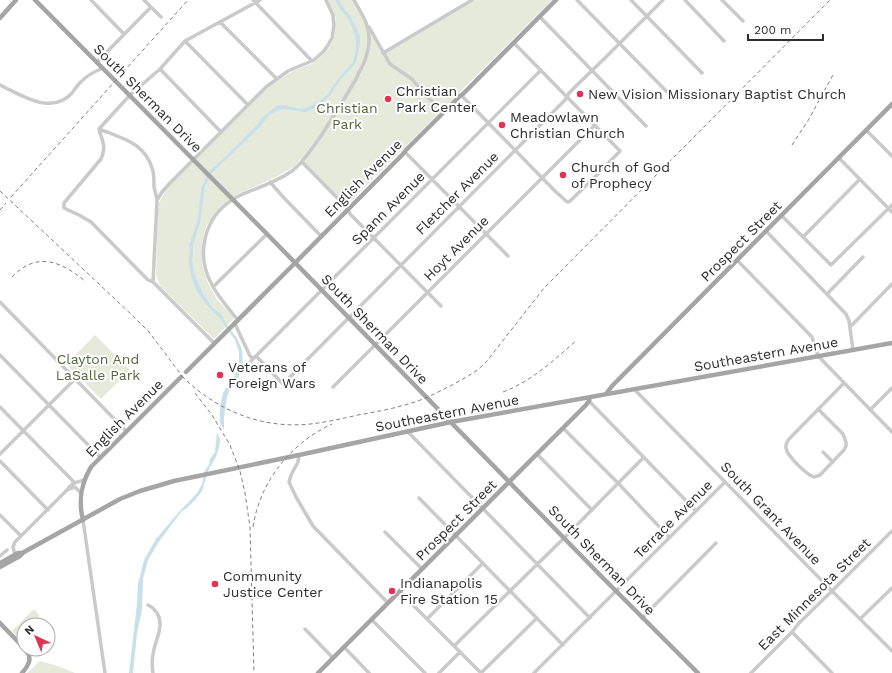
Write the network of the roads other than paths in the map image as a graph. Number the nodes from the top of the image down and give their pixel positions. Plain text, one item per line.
1 (16, 0) edge
2 (35, 0) edge
3 (91, 0) edge
4 (144, 0) edge
5 (260, 0) edge
6 (326, 0) edge
7 (355, 0) edge
8 (472, 0) edge
9 (556, 0) edge
10 (577, 0) edge
11 (631, 0) edge
12 (663, 0) edge
13 (685, 0) edge
14 (722, 0) edge
15 (254, 1) edge
16 (151, 7) junction
17 (647, 16) junction
18 (161, 17) dead end
19 (540, 17) junction
20 (0, 18) edge
21 (743, 21) dead end
22 (220, 22) junction
23 (367, 24) junction
24 (124, 34) junction
25 (185, 41) junction
26 (724, 41) dead end
27 (514, 43) junction
28 (620, 44) junction
29 (383, 53) junction
30 (312, 60) junction
31 (97, 62) junction
32 (103, 68) junction
33 (160, 70) junction
34 (541, 70) junction
35 (592, 71) junction
36 (702, 73) dead end
37 (277, 79) junction
38 (0, 85) edge
39 (130, 95) junction
40 (461, 96) junction
41 (567, 97) junction
42 (672, 97) dead end
43 (892, 104) edge
44 (248, 105) junction
45 (444, 112) junction
46 (488, 123) junction
47 (595, 125) junction
48 (646, 126) dead end
49 (98, 129) junction
50 (866, 130) junction
51 (221, 132) junction
52 (515, 150) junction
53 (405, 152) junction
54 (892, 156) edge
55 (839, 158) junction
56 (193, 160) junction
57 (302, 162) junction
58 (542, 177) junction
59 (860, 179) junction
60 (432, 180) junction
61 (270, 182) junction
62 (233, 199) junction
63 (157, 200) junction
64 (892, 205) edge
65 (459, 206) junction
66 (888, 208) junction
67 (348, 210) junction
68 (892, 212) edge
69 (781, 215) junction
70 (766, 231) junction
71 (267, 234) junction
72 (486, 234) junction
73 (322, 236) junction
74 (803, 237) junction
75 (374, 238) junction
76 (508, 256) dead end
77 (863, 257) dead end
78 (737, 260) junction
79 (296, 263) junction
80 (401, 265) junction
81 (153, 282) junction
82 (892, 284) edge
83 (213, 287) junction
84 (322, 290) junction
85 (428, 292) junction
86 (826, 294) junction
87 (0, 302) edge
88 (441, 306) dead end
89 (349, 318) junction
90 (235, 323) junction
91 (850, 327) junction
92 (214, 343) junction
93 (892, 343) edge
94 (376, 345) junction
95 (853, 350) junction
96 (0, 355) edge
97 (256, 356) junction
98 (818, 356) junction
99 (186, 372) dead end
100 (181, 377) dead end
101 (75, 379) junction
102 (844, 383) junction
103 (333, 387) dead end
104 (892, 388) edge
105 (634, 389) junction
106 (606, 394) junction
107 (590, 399) junction
108 (49, 405) junction
109 (0, 407) edge
110 (818, 409) junction
111 (870, 410) junction
112 (451, 422) junction
113 (563, 428) junction
114 (23, 431) junction
115 (126, 431) junction
116 (407, 431) junction
117 (892, 432) edge
118 (823, 452) dead end
119 (0, 454) edge
120 (537, 454) junction
121 (299, 455) junction
122 (100, 457) junction
123 (644, 458) junction
124 (0, 461) edge
125 (833, 462) junction
126 (84, 480) junction
127 (510, 482) junction
128 (725, 482) junction
129 (618, 483) junction
130 (73, 484) junction
131 (68, 490) junction
132 (81, 493) junction
133 (419, 498) dead end
134 (483, 509) junction
135 (48, 510) junction
136 (592, 510) junction
137 (696, 511) junction
138 (0, 515) edge
139 (82, 520) junction
140 (892, 531) edge
141 (385, 532) dead end
142 (456, 535) junction
143 (21, 536) junction
144 (669, 537) junction
145 (564, 538) junction
146 (716, 543) dead end
147 (7, 550) dead end
148 (22, 553) junction
149 (15, 555) junction
150 (0, 556) edge
151 (0, 563) edge
152 (483, 563) junction
153 (537, 564) junction
154 (0, 567) edge
155 (422, 569) junction
156 (892, 588) edge
157 (510, 591) junction
158 (616, 591) junction
159 (832, 591) junction
160 (400, 592) junction
161 (388, 603) junction
162 (148, 605) dead end
163 (537, 618) junction
164 (590, 618) junction
165 (642, 618) junction
166 (427, 619) junction
167 (860, 619) junction
168 (372, 620) junction
169 (0, 624) edge
170 (305, 628) dead end
171 (792, 632) junction
172 (16, 641) edge
173 (563, 644) junction
174 (892, 644) edge
175 (454, 646) junction
176 (344, 648) junction
177 (889, 648) junction
178 (892, 651) edge
179 (460, 652) junction
180 (29, 657) edge
181 (333, 658) junction
182 (22, 673) edge
183 (105, 673) edge
184 (153, 673) edge
185 (318, 673) edge
186 (370, 673) edge
187 (425, 673) edge
188 (439, 673) edge
189 (481, 673) edge
190 (534, 673) edge
191 (698, 673) edge
192 (751, 673) edge
193 (832, 673) edge

1 - 20 main road
2 - 31 main road, South Sherman Drive
3 - 24 street
4 - 16 street
5 - 15 street
6 - 30 street
7 - 23 street
8 - 29 street
9 - 19 main road, English Avenue
10 - 28 street
11 - 17 street
12 - 17 street, Fletcher Avenue
13 - 26 street
14 - 21 street
15 - 22 street
15 - 30 street
16 - 18 street
16 - 24 street
17 - 28 street, Fletcher Avenue
17 - 36 street
19 - 27 main road, English Avenue
19 - 35 street
22 - 25 street
22 - 37 street
23 - 29 street
23 - 57 street
24 - 31 street
25 - 33 street
25 - 44 street
27 - 34 street
27 - 40 main road, English Avenue
28 - 35 street, Fletcher Avenue
28 - 42 street
29 - 45 street
30 - 37 street
31 - 32 main road, South Sherman Drive
32 - 38 street
32 - 39 main road, South Sherman Drive
33 - 39 street
33 - 51 street
34 - 41 street
34 - 46 street, Spann Avenue
35 - 41 street, Fletcher Avenue
35 - 48 street
37 - 44 street
39 - 49 street
39 - 56 main road, South Sherman Drive
40 - 45 main road, English Avenue
40 - 46 street
41 - 47 street
41 - 52 street, Fletcher Avenue
43 - 50 main road, Prospect Street
44 - 51 street
45 - 53 main road, English Avenue
46 - 52 street
46 - 60 street, Spann Avenue
47 - 58 street, Hoyt Avenue
47 - 58 street
49 - 63 street
49 - 81 street
50 - 54 street
50 - 55 main road, Prospect Street
51 - 56 street
52 - 58 street
52 - 65 street, Fletcher Avenue
53 - 60 street
53 - 67 main road, English Avenue
55 - 59 street
55 - 69 main road, Prospect Street
56 - 62 main road, South Sherman Drive
56 - 63 street
57 - 61 street
57 - 67 street
58 - 72 street, Hoyt Avenue
59 - 66 street
59 - 74 street
60 - 65 street
60 - 75 street, Spann Avenue
61 - 62 street
61 - 73 street
62 - 71 main road, South Sherman Drive
62 - 83 street
63 - 81 street
64 - 66 street
65 - 72 street
65 - 80 street, Fletcher Avenue
66 - 68 street
66 - 74 street
67 - 73 main road, English Avenue
67 - 75 street
69 - 70 main road, Prospect Street
69 - 74 street
70 - 78 main road, Prospect Street
70 - 86 street
71 - 79 main road, South Sherman Drive
71 - 83 street
72 - 76 street
72 - 85 street, Hoyt Avenue
73 - 79 main road, English Avenue
75 - 80 street
75 - 84 street, Spann Avenue
77 - 86 street
78 - 98 street
78 - 106 main road, Prospect Street
79 - 84 main road, South Sherman Drive
79 - 90 main road, English Avenue
80 - 85 street
80 - 89 street, Fletcher Avenue
81 - 92 street
82 - 91 street
83 - 90 street
84 - 89 main road, South Sherman Drive
84 - 97 street, Spann Avenue
85 - 88 street
85 - 94 street, Hoyt Avenue
86 - 91 street
87 - 101 street
89 - 94 main road, South Sherman Drive
89 - 97 street, Fletcher Avenue
90 - 92 main road, English Avenue
90 - 97 street
91 - 95 street
92 - 99 main road, English Avenue
93 - 95 main road, Southeastern Avenue
94 - 103 street, Hoyt Avenue
94 - 112 main road, South Sherman Drive
95 - 98 main road, Southeastern Avenue
96 - 108 street
98 - 102 street
98 - 105 main road, Southeastern Avenue
100 - 115 main road, English Avenue
101 - 108 street
101 - 115 street
102 - 110 street
102 - 111 street
104 - 111 street
105 - 106 main road, Southeastern Avenue
105 - 128 street, South Grant Avenue
106 - 107 main road, Southeastern Avenue
107 - 112 main road, Southeastern Avenue
107 - 113 main road, Prospect Street
107 - 123 street
108 - 114 street
108 - 122 street
109 - 114 street
110 - 125 street
110 - 125 street
111 - 117 street
112 - 116 main road, Southeastern Avenue
112 - 127 main road, South Sherman Drive
113 - 120 main road, Prospect Street
113 - 129 street
114 - 119 street
114 - 130 street
115 - 122 main road, English Avenue
116 - 121 main road, Southeastern Avenue
116 - 134 street
118 - 125 street
120 - 127 main road, Prospect Street
120 - 136 street
121 - 139 main road, Southeastern Avenue
121 - 161 street
122 - 126 main road, English Avenue
123 - 129 street
123 - 137 street
124 - 135 street
126 - 130 street
126 - 132 main road
127 - 134 main road, Prospect Street
127 - 145 main road, South Sherman Drive
128 - 137 street, Terrace Avenue
128 - 159 street, South Grant Avenue
129 - 136 street
129 - 144 street
130 - 131 street
131 - 132 street
131 - 135 street
132 - 139 main road
133 - 142 street
134 - 142 main road, Prospect Street
134 - 153 street
135 - 143 street
136 - 145 street
137 - 144 street, Terrace Avenue
138 - 143 street
139 - 148 main road, Southeastern Avenue
139 - 183 street
140 - 159 street, East Minnesota Street
141 - 155 street
142 - 152 street
142 - 155 main road, Prospect Street
143 - 149 street
144 - 158 street, Terrace Avenue
145 - 153 street
145 - 158 main road, South Sherman Drive
146 - 165 street
147 - 150 street
148 - 149 main road, Southeastern Avenue
148 - 154 main road, Southeastern Avenue
149 - 151 main road, Southeastern Avenue
152 - 157 street
152 - 166 street
153 - 157 street
153 - 164 street
155 - 160 main road, Prospect Street
156 - 167 street
157 - 163 street
157 - 175 street
158 - 164 street, Terrace Avenue
158 - 165 main road, South Sherman Drive
159 - 167 street, South Grant Avenue
159 - 171 street, East Minnesota Street
160 - 161 main road, Prospect Street
160 - 166 street
161 - 168 main road, Prospect Street
162 - 184 street
163 - 173 street
163 - 189 street
164 - 173 street, Terrace Avenue
165 - 191 main road, South Sherman Drive
166 - 175 street
167 - 177 street, South Grant Avenue
168 - 176 main road, Prospect Street
168 - 187 street
169 - 172 main road
170 - 181 street
171 - 192 street, East Minnesota Street
171 - 193 street
173 - 190 street, Terrace Avenue
174 - 177 street
175 - 179 street
176 - 181 main road, Prospect Street
176 - 186 street
177 - 178 street, South Grant Avenue
179 - 188 street
179 - 189 street
180 - 182 main road
181 - 185 main road, Prospect Street

